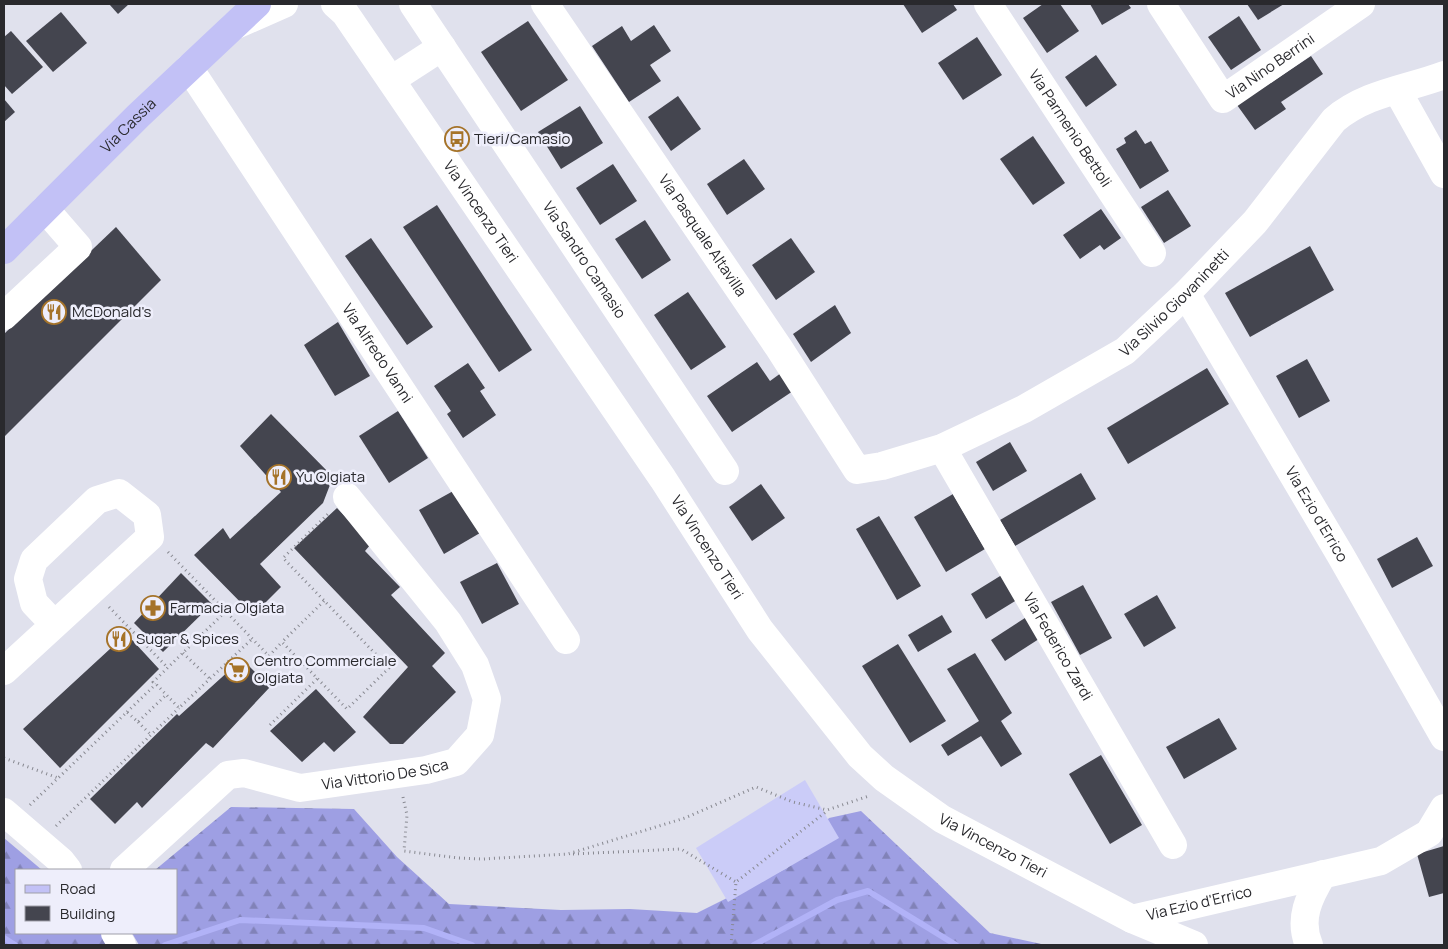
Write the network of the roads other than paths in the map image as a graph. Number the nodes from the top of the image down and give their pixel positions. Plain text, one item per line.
1 (257, 4) edge
2 (284, 4) edge
3 (413, 4) edge
4 (545, 4) edge
5 (988, 4) edge
6 (1161, 4) edge
7 (1361, 4) edge
8 (337, 6) edge
9 (233, 26) junction
10 (442, 47) junction
11 (189, 68) junction
12 (1444, 75) edge
13 (391, 80) junction
14 (1397, 90) junction
15 (1444, 174) edge
16 (45, 209) junction
17 (4, 250) edge
18 (1152, 254) dead end
19 (1186, 294) junction
20 (4, 316) edge
21 (942, 448) junction
22 (857, 470) joint
23 (726, 471) dead end
24 (347, 497) road end
25 (54, 624) junction
26 (566, 640) dead end
27 (4, 671) edge
28 (1444, 738) edge
29 (1444, 808) edge
30 (9, 816) edge
31 (1174, 845) dead end
32 (67, 869) edge
33 (125, 869) edge
34 (1323, 874) junction
35 (1132, 919) junction
36 (115, 934) edge
37 (122, 945) edge
38 (1194, 945) edge
39 (1309, 945) edge

1 - 9 main road, Via Cassia
2 - 9 street
3 - 10 street, Via Sandro Camasio
4 - 22 street, Via Pasquale Altavilla
5 - 18 street, Via Parmenio Bettoli
6 - 7 street, Via Nino Berrini
8 - 13 street, Via Vincenzo Tieri
9 - 11 main road, Via Cassia
10 - 13 street
10 - 23 street, Via Sandro Camasio
11 - 16 main road, Via Cassia
11 - 26 street, Via Alfredo Vanni
12 - 14 street, Via Silvio Giovaninetti
13 - 35 street, Via Vincenzo Tieri
14 - 15 street
14 - 19 street, Via Silvio Giovaninetti
16 - 17 main road, Via Cassia
16 - 20 street
19 - 21 street, Via Silvio Giovaninetti
19 - 28 street, Via Ezio d'Errico
21 - 22 street, Via Silvio Giovaninetti
21 - 31 street, Via Federico Zardi
24 - 33 street, Via Vittorio De Sica
25 - 25 street
25 - 27 street
29 - 34 street, Via Ezio d'Errico
30 - 32 street
34 - 35 street, Via Ezio d'Errico
34 - 39 street
35 - 38 street, Via Vincenzo Tieri
36 - 37 street

